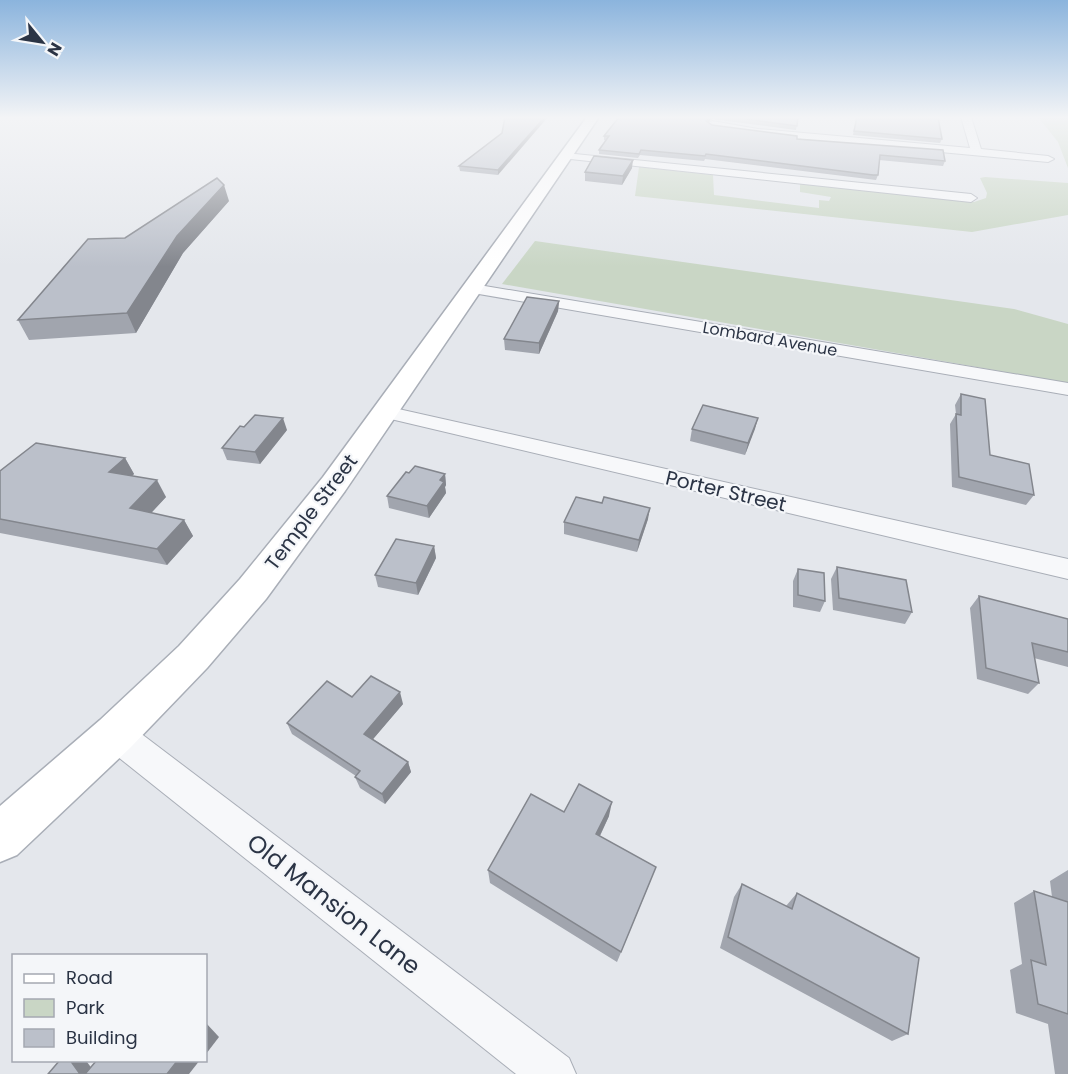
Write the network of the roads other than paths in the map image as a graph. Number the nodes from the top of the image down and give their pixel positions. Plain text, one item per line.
1 (557, 167) edge
2 (701, 167) edge
3 (971, 198) dead end
4 (473, 289) junction
5 (1068, 390) edge
6 (385, 412) junction
7 (1068, 569) edge
8 (115, 734) junction
9 (0, 838) edge
10 (553, 1074) edge

1 - 4 main road, Temple Street
2 - 3 street
4 - 5 street, Lombard Avenue
4 - 6 main road, Temple Street
6 - 7 street, Porter Street
6 - 8 main road, Temple Street
8 - 9 main road, Temple Street
8 - 10 street, Old Mansion Lane

